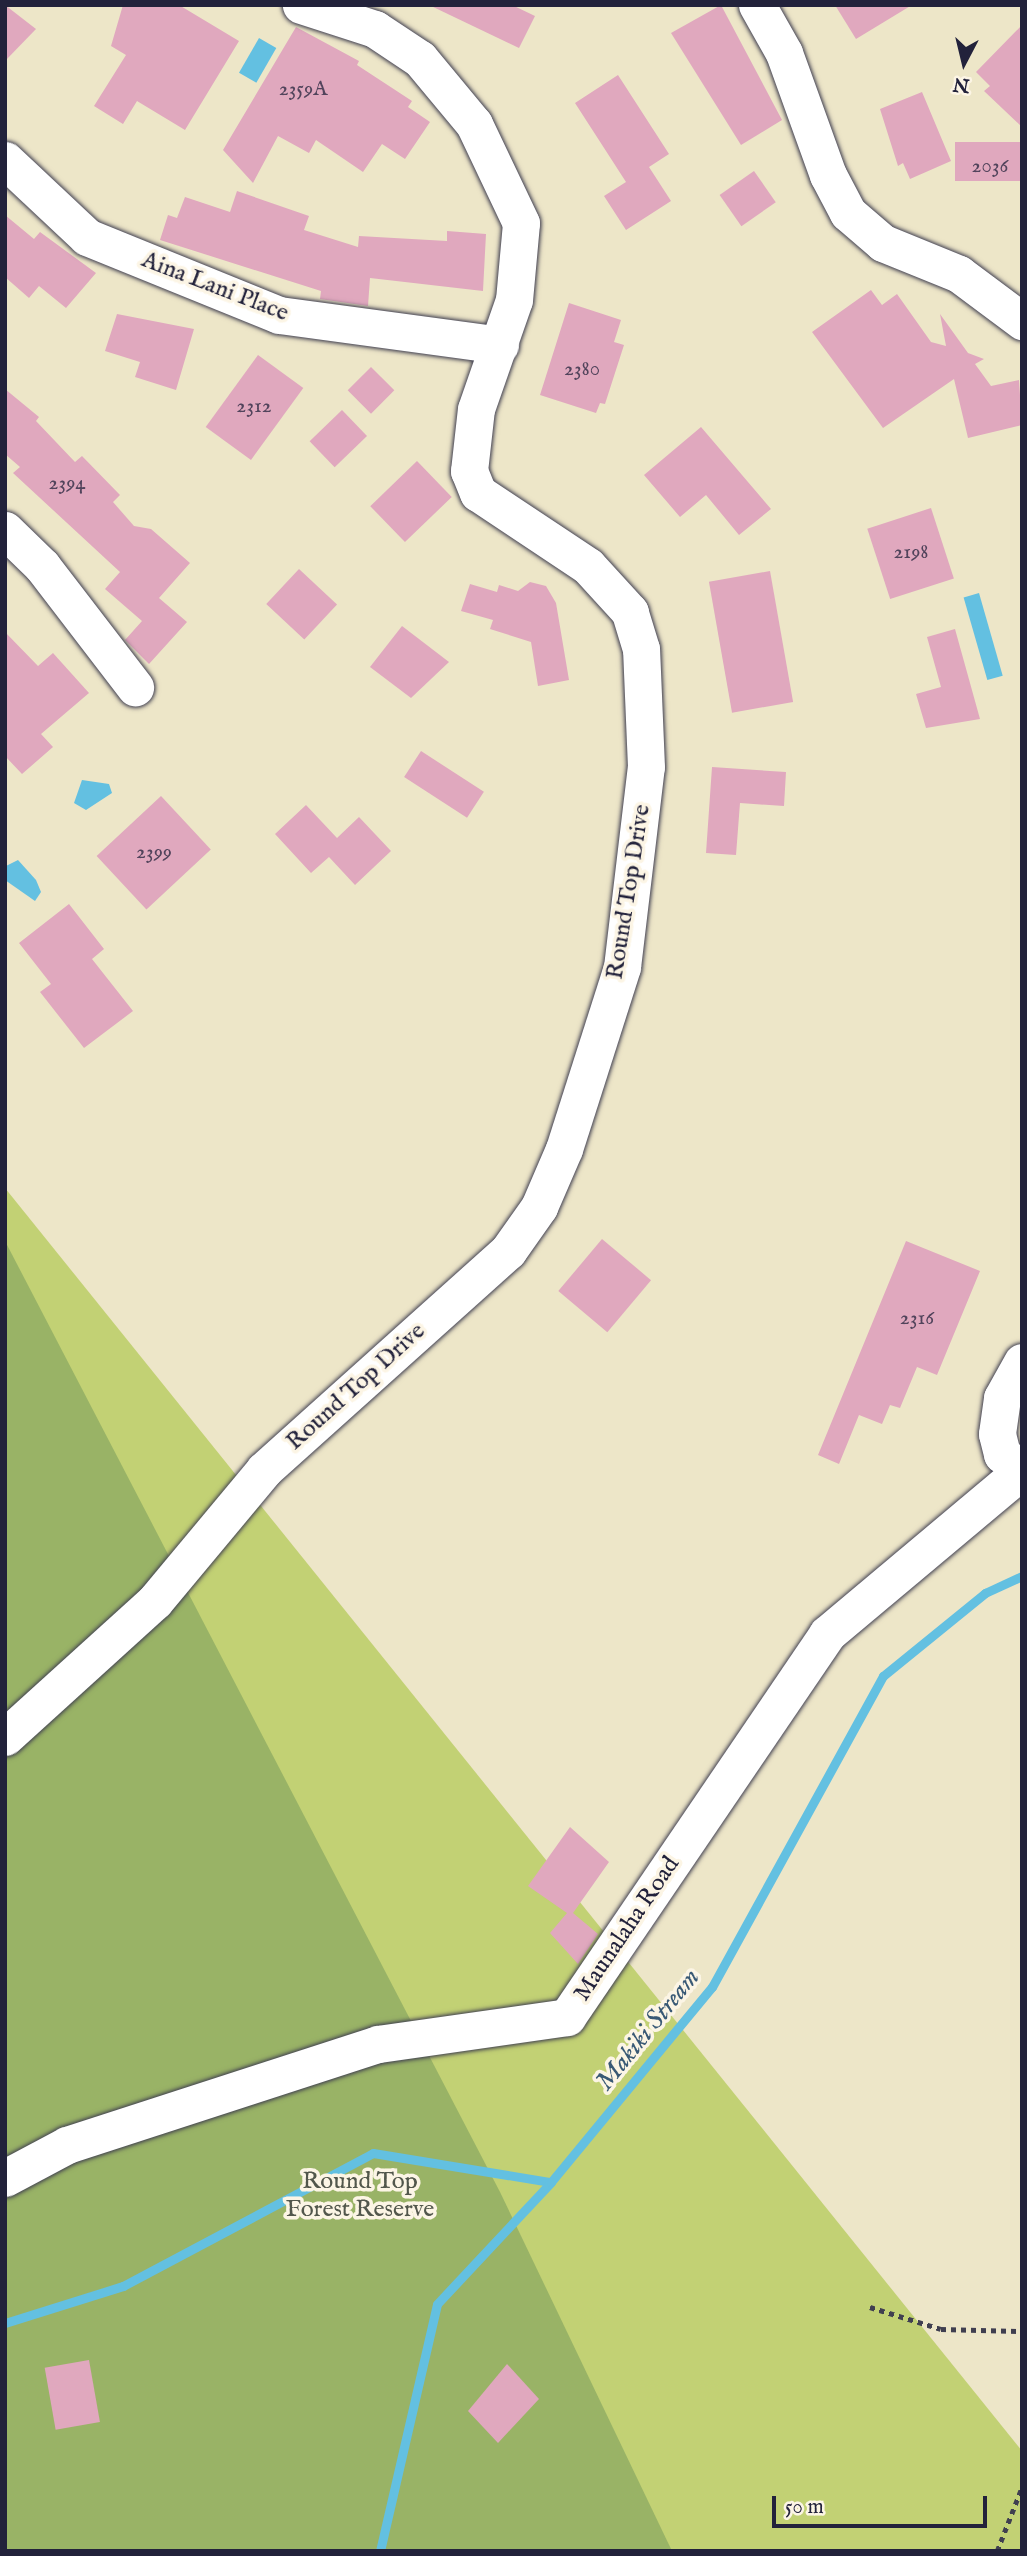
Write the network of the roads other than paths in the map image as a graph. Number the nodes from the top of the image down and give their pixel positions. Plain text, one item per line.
1 (301, 5) edge
2 (757, 5) edge
3 (5, 160) edge
4 (1022, 321) edge
5 (500, 345) junction
6 (5, 530) edge
7 (135, 687) dead end
8 (1022, 1362) edge
9 (1021, 1471) edge
10 (5, 1737) edge
11 (5, 2178) edge

1 - 5 street, Round Top Drive
2 - 4 street
3 - 5 street, Aina Lani Place
5 - 10 street, Round Top Drive
6 - 7 street
8 - 9 street
9 - 11 street, Maunalaha Road

